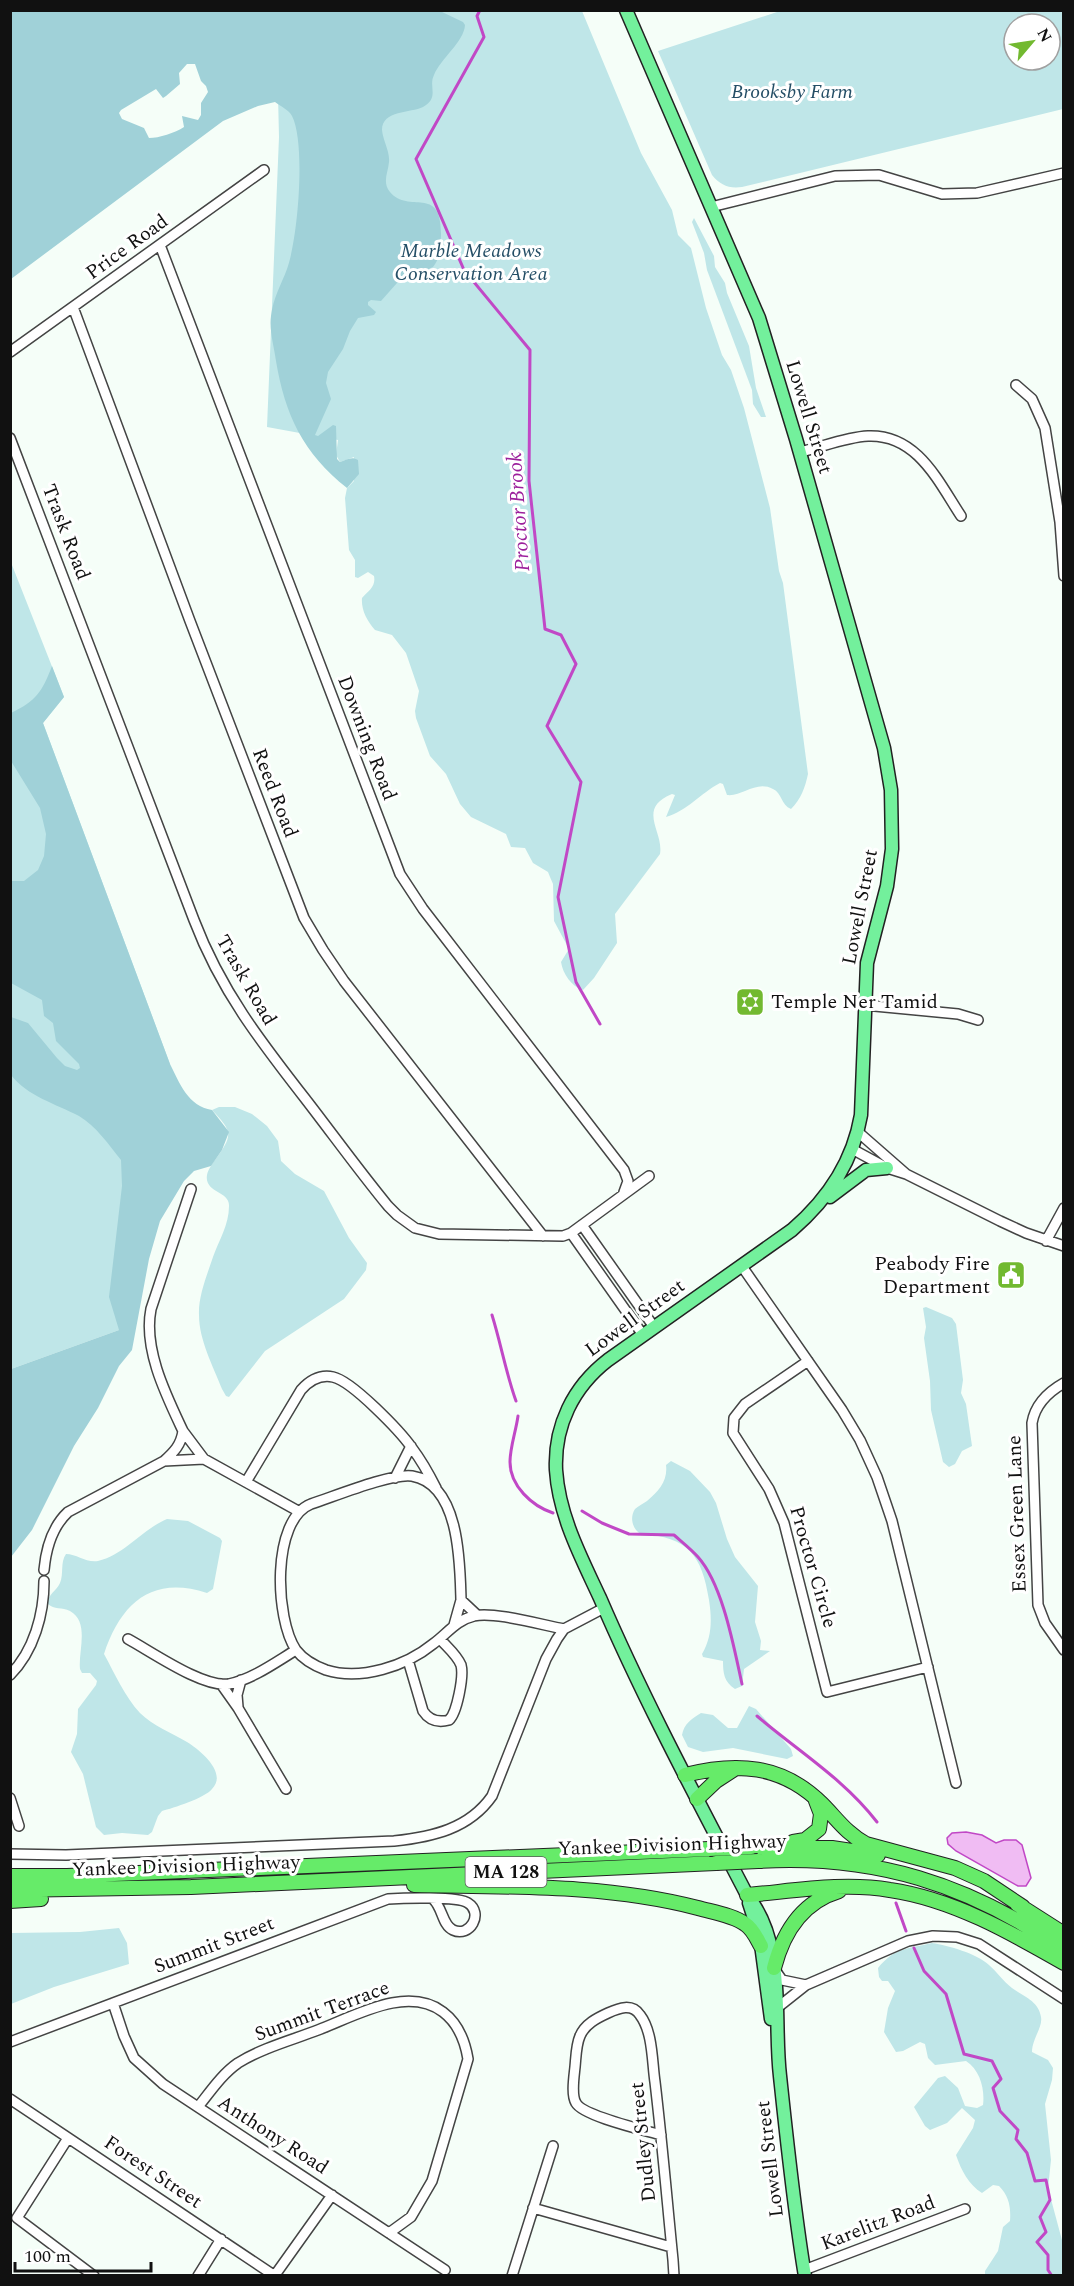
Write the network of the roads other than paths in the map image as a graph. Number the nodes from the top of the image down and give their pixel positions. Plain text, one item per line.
1 (626, 10) edge
2 (264, 170) dead end
3 (1064, 173) edge
4 (711, 207) junction
5 (160, 245) junction
6 (73, 308) junction
7 (10, 352) edge
8 (1016, 385) dead end
9 (10, 438) edge
10 (800, 452) junction
11 (962, 516) dead end
12 (1064, 576) edge
13 (864, 1005) junction
14 (978, 1020) dead end
15 (858, 1132) junction
16 (852, 1149) junction
17 (887, 1168) junction
18 (906, 1174) junction
19 (650, 1176) dead end
20 (192, 1189) dead end
21 (624, 1193) junction
22 (819, 1204) junction
23 (1064, 1208) edge
24 (582, 1225) junction
25 (571, 1233) junction
26 (543, 1236) junction
27 (1047, 1241) junction
28 (1064, 1246) edge
29 (741, 1265) junction
30 (654, 1327) junction
31 (643, 1335) junction
32 (808, 1361) junction
33 (1064, 1383) edge
34 (183, 1431) junction
35 (411, 1446) junction
36 (204, 1459) junction
37 (165, 1461) junction
38 (394, 1478) junction
39 (246, 1482) junction
40 (440, 1496) junction
41 (298, 1511) junction
42 (44, 1570) dead end
43 (44, 1581) dead end
44 (461, 1599) junction
45 (604, 1608) junction
46 (477, 1615) junction
47 (454, 1625) junction
48 (564, 1629) junction
49 (128, 1639) dead end
50 (440, 1639) junction
51 (296, 1650) junction
52 (1064, 1650) edge
53 (408, 1660) junction
54 (928, 1667) junction
55 (10, 1675) edge
56 (241, 1680) junction
57 (221, 1684) junction
58 (238, 1708) junction
59 (736, 1768) junction
60 (685, 1775) junction
61 (956, 1783) dead end
62 (286, 1789) dead end
63 (814, 1797) junction
64 (10, 1798) edge
65 (697, 1799) junction
66 (19, 1826) dead end
67 (751, 1847) junction
68 (10, 1854) edge
69 (10, 1876) edge
70 (295, 1882) junction
71 (149, 1888) junction
72 (853, 1888) junction
73 (10, 1890) edge
74 (747, 1895) junction
75 (434, 1899) junction
76 (10, 1901) edge
77 (1023, 1907) junction
78 (1064, 1934) edge
79 (761, 1946) junction
80 (1064, 1950) edge
81 (1064, 1963) edge
82 (774, 1968) junction
83 (806, 1985) junction
84 (1064, 1999) edge
85 (113, 2003) junction
86 (777, 2008) junction
87 (776, 2037) junction
88 (10, 2042) edge
89 (10, 2099) edge
90 (198, 2107) junction
91 (660, 2135) junction
92 (68, 2138) junction
93 (553, 2146) dead end
94 (332, 2195) junction
95 (533, 2208) junction
96 (965, 2210) dead end
97 (389, 2233) junction
98 (221, 2239) junction
99 (671, 2247) junction
100 (445, 2270) dead end
101 (804, 2273) edge
102 (275, 2275) edge
103 (94, 2276) edge
104 (198, 2276) edge
105 (512, 2276) edge
106 (674, 2276) edge

1 - 4 main road, Lowell Street
2 - 5 street, Price Road
3 - 4 street
4 - 10 main road, Lowell Street
5 - 6 street, Price Road
5 - 21 street, Downing Road
6 - 7 street, Price Road
6 - 26 street, Reed Road
8 - 12 street
9 - 26 street, Trask Road
10 - 11 street
10 - 13 main road, Lowell Street
13 - 14 street
13 - 15 main road, Lowell Street
15 - 16 main road, Lowell Street
15 - 18 street
16 - 17 street
16 - 22 main road, Lowell Street
17 - 18 street
17 - 22 main road
18 - 27 street
19 - 21 street, Trask Road
20 - 34 street
21 - 24 street, Trask Road
22 - 29 main road, Lowell Street
23 - 27 street
24 - 25 street, Trask Road
24 - 30 street
25 - 26 street, Trask Road
25 - 31 street
27 - 28 street
29 - 30 main road, Lowell Street
29 - 32 street
30 - 31 main road, Lowell Street
31 - 45 main road, Lowell Street
32 - 54 street
32 - 54 street, Proctor Circle
33 - 52 street, Essex Green Lane
34 - 36 street
34 - 37 street
35 - 38 street
35 - 39 street
35 - 40 street
36 - 37 street
36 - 39 street
37 - 42 street
38 - 40 street
38 - 41 street
39 - 41 street
40 - 44 street
41 - 51 street
43 - 55 street
44 - 46 street
44 - 47 street
45 - 48 street
45 - 60 main road, Lowell Street
46 - 47 street
46 - 48 street
47 - 50 street
48 - 68 street, Yankee Division Highway
49 - 57 street
50 - 53 street
50 - 53 street
51 - 53 street
51 - 56 street
54 - 61 street
56 - 57 street
56 - 58 street
57 - 58 street
58 - 62 street
59 - 60 highway
59 - 63 highway
59 - 65 highway
60 - 65 main road, Lowell Street
63 - 67 highway
63 - 77 highway
64 - 66 street
65 - 74 main road, Lowell Street
67 - 69 highway, Yankee Division Highway / MA 128, bridge
67 - 77 highway, Yankee Division Highway / MA 128
70 - 71 highway, Yankee Division Highway / MA 128
70 - 79 highway
70 - 80 highway, Yankee Division Highway / MA 128, bridge
71 - 73 highway, Yankee Division Highway / MA 128
71 - 76 highway
72 - 74 highway
72 - 81 highway
72 - 82 highway
74 - 79 main road, Lowell Street
74 - 82 main road, Lowell Street
75 - 75 street, Summit Street
75 - 85 street, Summit Street
77 - 78 highway, Yankee Division Highway / MA 128
79 - 87 main road, Lowell Street
82 - 83 street
82 - 86 main road, Lowell Street
83 - 84 street
83 - 86 street
85 - 88 street, Summit Street
85 - 90 street, Anthony Road
86 - 87 main road, Lowell Street
87 - 101 main road, Lowell Street
89 - 92 street, Forest Street
90 - 94 street, Anthony Road
90 - 97 street, Summit Terrace
91 - 91 street, Dudley Street
91 - 99 street, Dudley Street
92 - 98 street, Forest Street
92 - 103 street
93 - 95 street
94 - 97 street, Anthony Road
94 - 102 street
95 - 99 street
95 - 105 street
96 - 101 street, Karelitz Road
97 - 100 street, Anthony Road
98 - 102 street, Forest Street
98 - 104 street
99 - 106 street, Dudley Street

